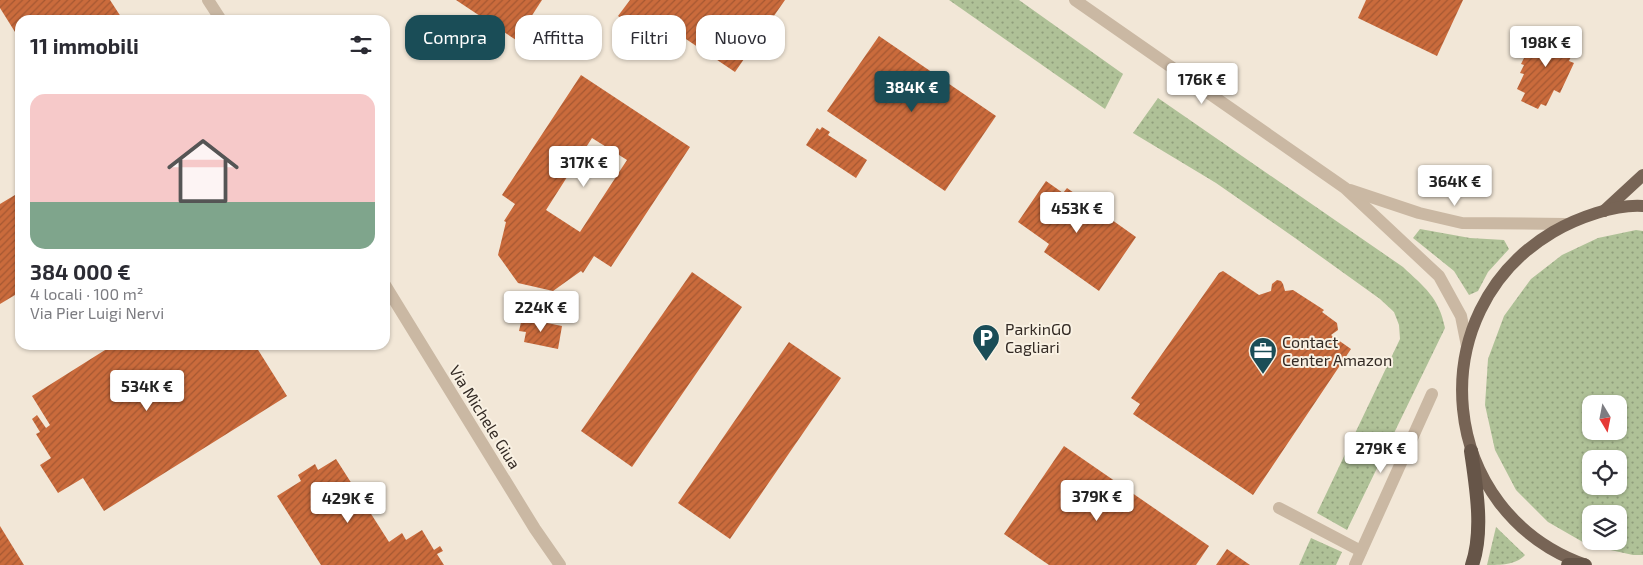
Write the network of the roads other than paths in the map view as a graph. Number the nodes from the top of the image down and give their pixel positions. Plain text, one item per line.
1 (208, 0) edge
2 (1075, 0) edge
3 (217, 15) edge
4 (1643, 175) edge
5 (1345, 188) junction
6 (1643, 206) edge
7 (1604, 211) junction
8 (1566, 224) junction
9 (390, 293) edge
10 (1467, 346) junction
11 (1432, 394) dead end
12 (1471, 451) junction
13 (1279, 508) dead end
14 (1362, 551) junction
15 (560, 565) edge
16 (1355, 565) edge
17 (1472, 565) edge
18 (1568, 565) edge
19 (1585, 565) edge

1 - 3 street
2 - 5 street
4 - 7 main road
5 - 8 street
5 - 10 street
6 - 7 main road
7 - 8 main road
8 - 10 main road
9 - 15 street, Via Michele Giua
10 - 12 main road
11 - 14 street
12 - 17 highway
12 - 19 main road
13 - 14 street
14 - 16 street
18 - 19 highway

